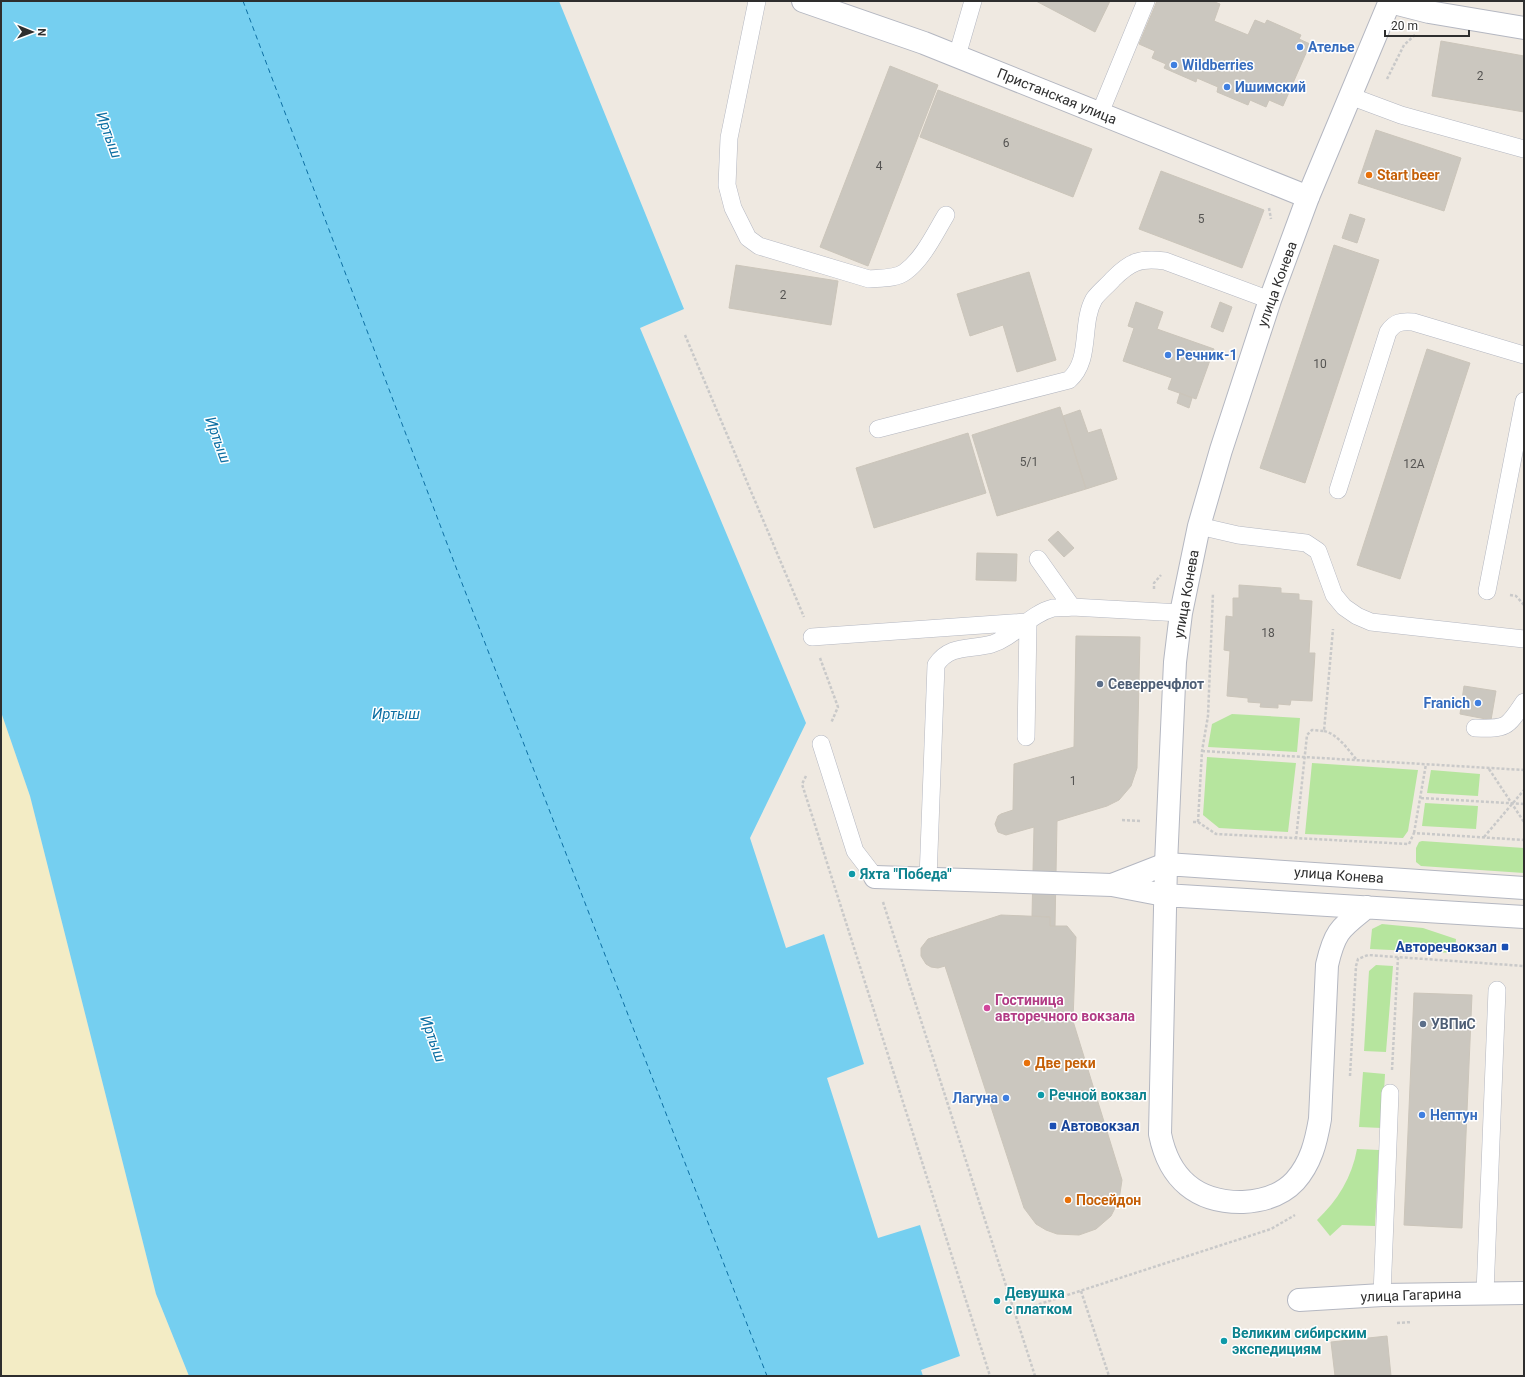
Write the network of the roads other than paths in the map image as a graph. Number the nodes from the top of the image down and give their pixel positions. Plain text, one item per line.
1 (757, 1) edge
2 (803, 1) edge
3 (973, 1) edge
4 (1146, 1) edge
5 (1390, 1) edge
6 (843, 7) edge
7 (1524, 28) edge
8 (957, 56) junction
9 (1350, 96) junction
10 (1100, 113) junction
11 (1524, 149) edge
12 (1308, 197) junction
13 (946, 215) dead end
14 (1270, 300) junction
15 (1524, 354) edge
16 (1524, 401) edge
17 (878, 429) dead end
18 (1516, 475) edge
19 (1338, 490) dead end
20 (1199, 526) junction
21 (1038, 559) dead end
22 (1487, 591) dead end
23 (1072, 607) junction
24 (1181, 613) junction
25 (1028, 622) junction
26 (812, 637) road end
27 (1524, 639) edge
28 (1524, 702) edge
29 (1475, 728) dead end
30 (1026, 737) dead end
31 (821, 744) road end
32 (1166, 864) junction
33 (875, 877) joint
34 (928, 879) junction
35 (1112, 885) junction
36 (1524, 888) edge
37 (1164, 895) junction
38 (1367, 907) junction
39 (1524, 917) edge
40 (1497, 990) dead end
41 (1390, 1093) road end
42 (1486, 1293) junction
43 (1524, 1293) edge
44 (1382, 1295) junction
45 (1299, 1300) dead end

1 - 13 lane
2 - 6 street, Пристанская улица
3 - 8 lane
4 - 10 lane
5 - 7 street
5 - 9 street, улица Конева
6 - 8 street, Пристанская улица
8 - 10 street, Пристанская улица
9 - 11 lane
9 - 12 street, улица Конева
10 - 12 street, Пристанская улица
12 - 14 street, улица Конева
14 - 17 lane
14 - 20 street, улица Конева
15 - 19 lane
16 - 18 lane
18 - 22 lane
20 - 24 street, улица Конева
20 - 27 lane
21 - 23 lane
23 - 24 lane
23 - 25 lane
24 - 32 street, улица Конева
25 - 26 lane
25 - 30 lane
25 - 34 lane
28 - 29 lane
31 - 33 lane
32 - 35 street
32 - 36 street, улица Конева
32 - 37 street
33 - 34 street
34 - 35 street
35 - 37 street
37 - 38 street
37 - 38 street
38 - 39 street
40 - 42 lane
41 - 44 lane
42 - 43 street, улица Гагарина
42 - 44 street, улица Гагарина
44 - 45 street, улица Гагарина

